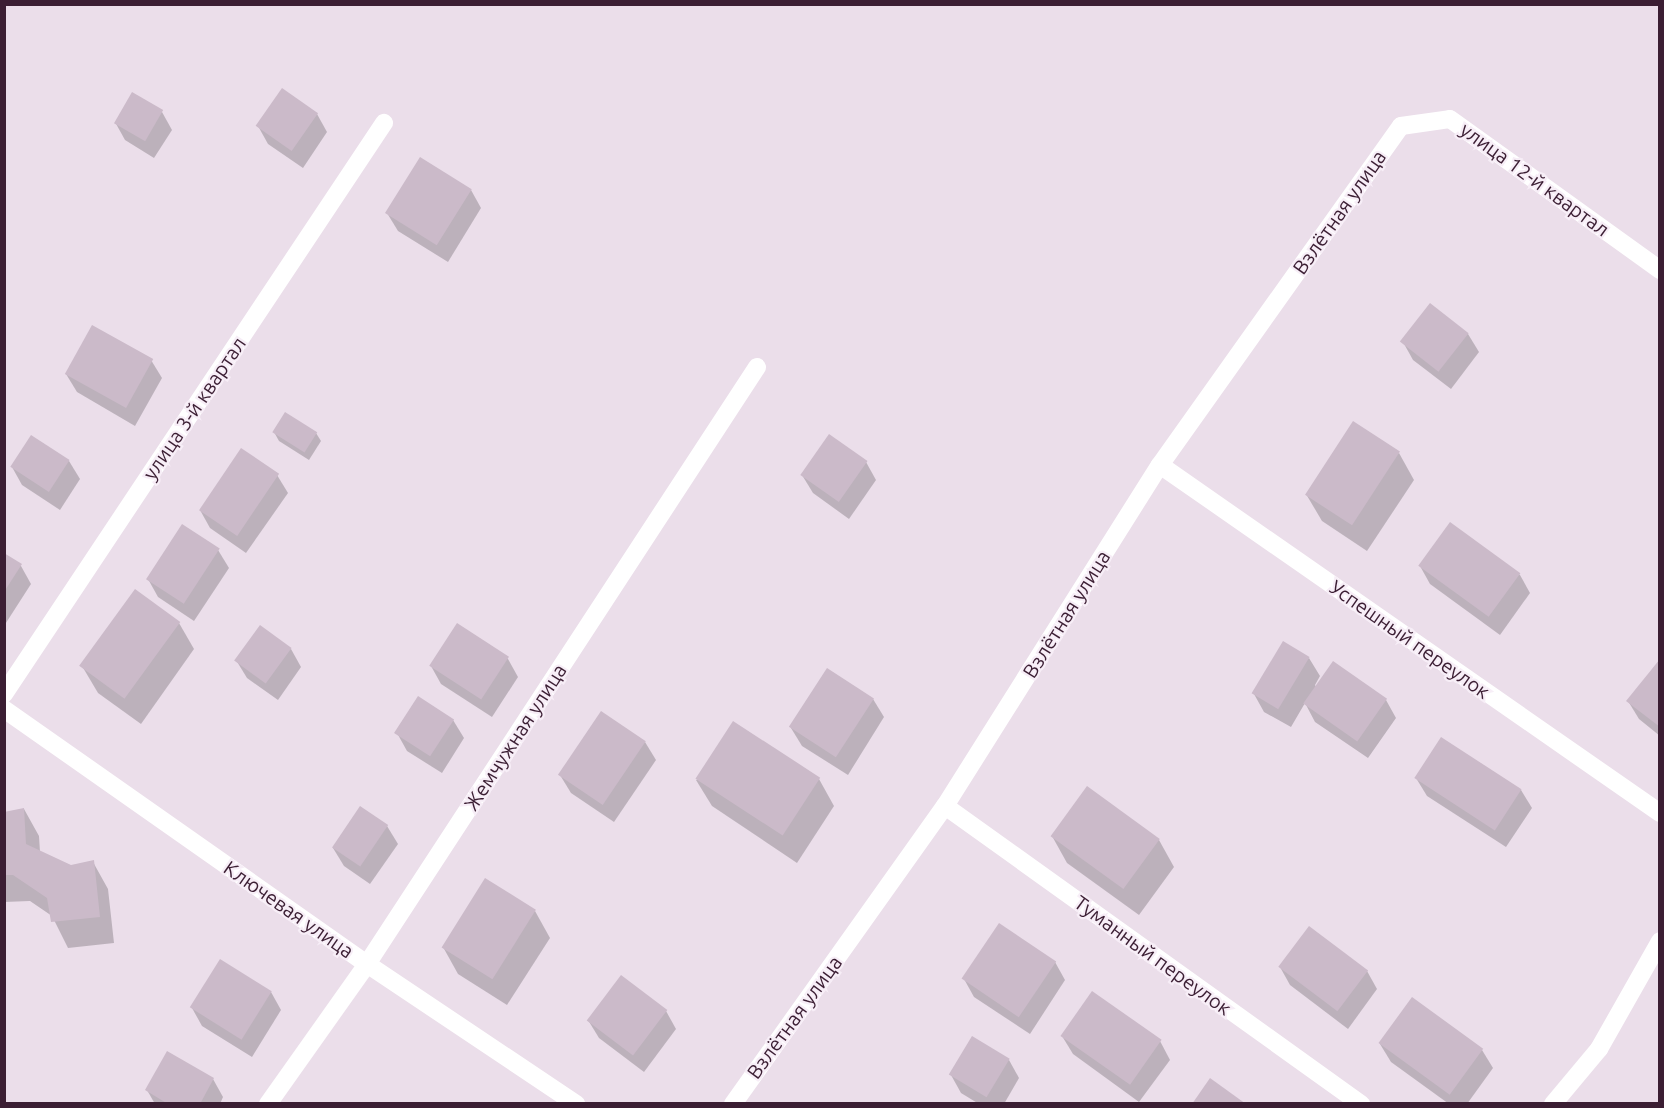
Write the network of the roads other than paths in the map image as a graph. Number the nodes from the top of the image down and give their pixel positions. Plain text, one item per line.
1 (384, 123) dead end
2 (1401, 126) joint
3 (1659, 270) edge
4 (757, 367) dead end
5 (1160, 465) junction
6 (4, 694) edge
7 (4, 710) edge
8 (945, 806) junction
9 (1659, 813) edge
10 (1659, 941) edge
11 (367, 964) junction
12 (268, 1104) edge
13 (576, 1104) edge
14 (733, 1104) edge
15 (1361, 1104) edge
16 (1552, 1104) edge

1 - 6 street, улица 3-й квартал
2 - 3 street, улица 12-й квартал
2 - 5 street, Взлётная улица
4 - 11 street, Жемчужная улица
5 - 8 street, Взлётная улица
5 - 9 street, Успешный переулок
7 - 11 street, Ключевая улица
8 - 14 street, Взлётная улица
8 - 15 street, Туманный переулок
10 - 16 street
11 - 12 street, Жемчужная улица
11 - 13 street, Ключевая улица

